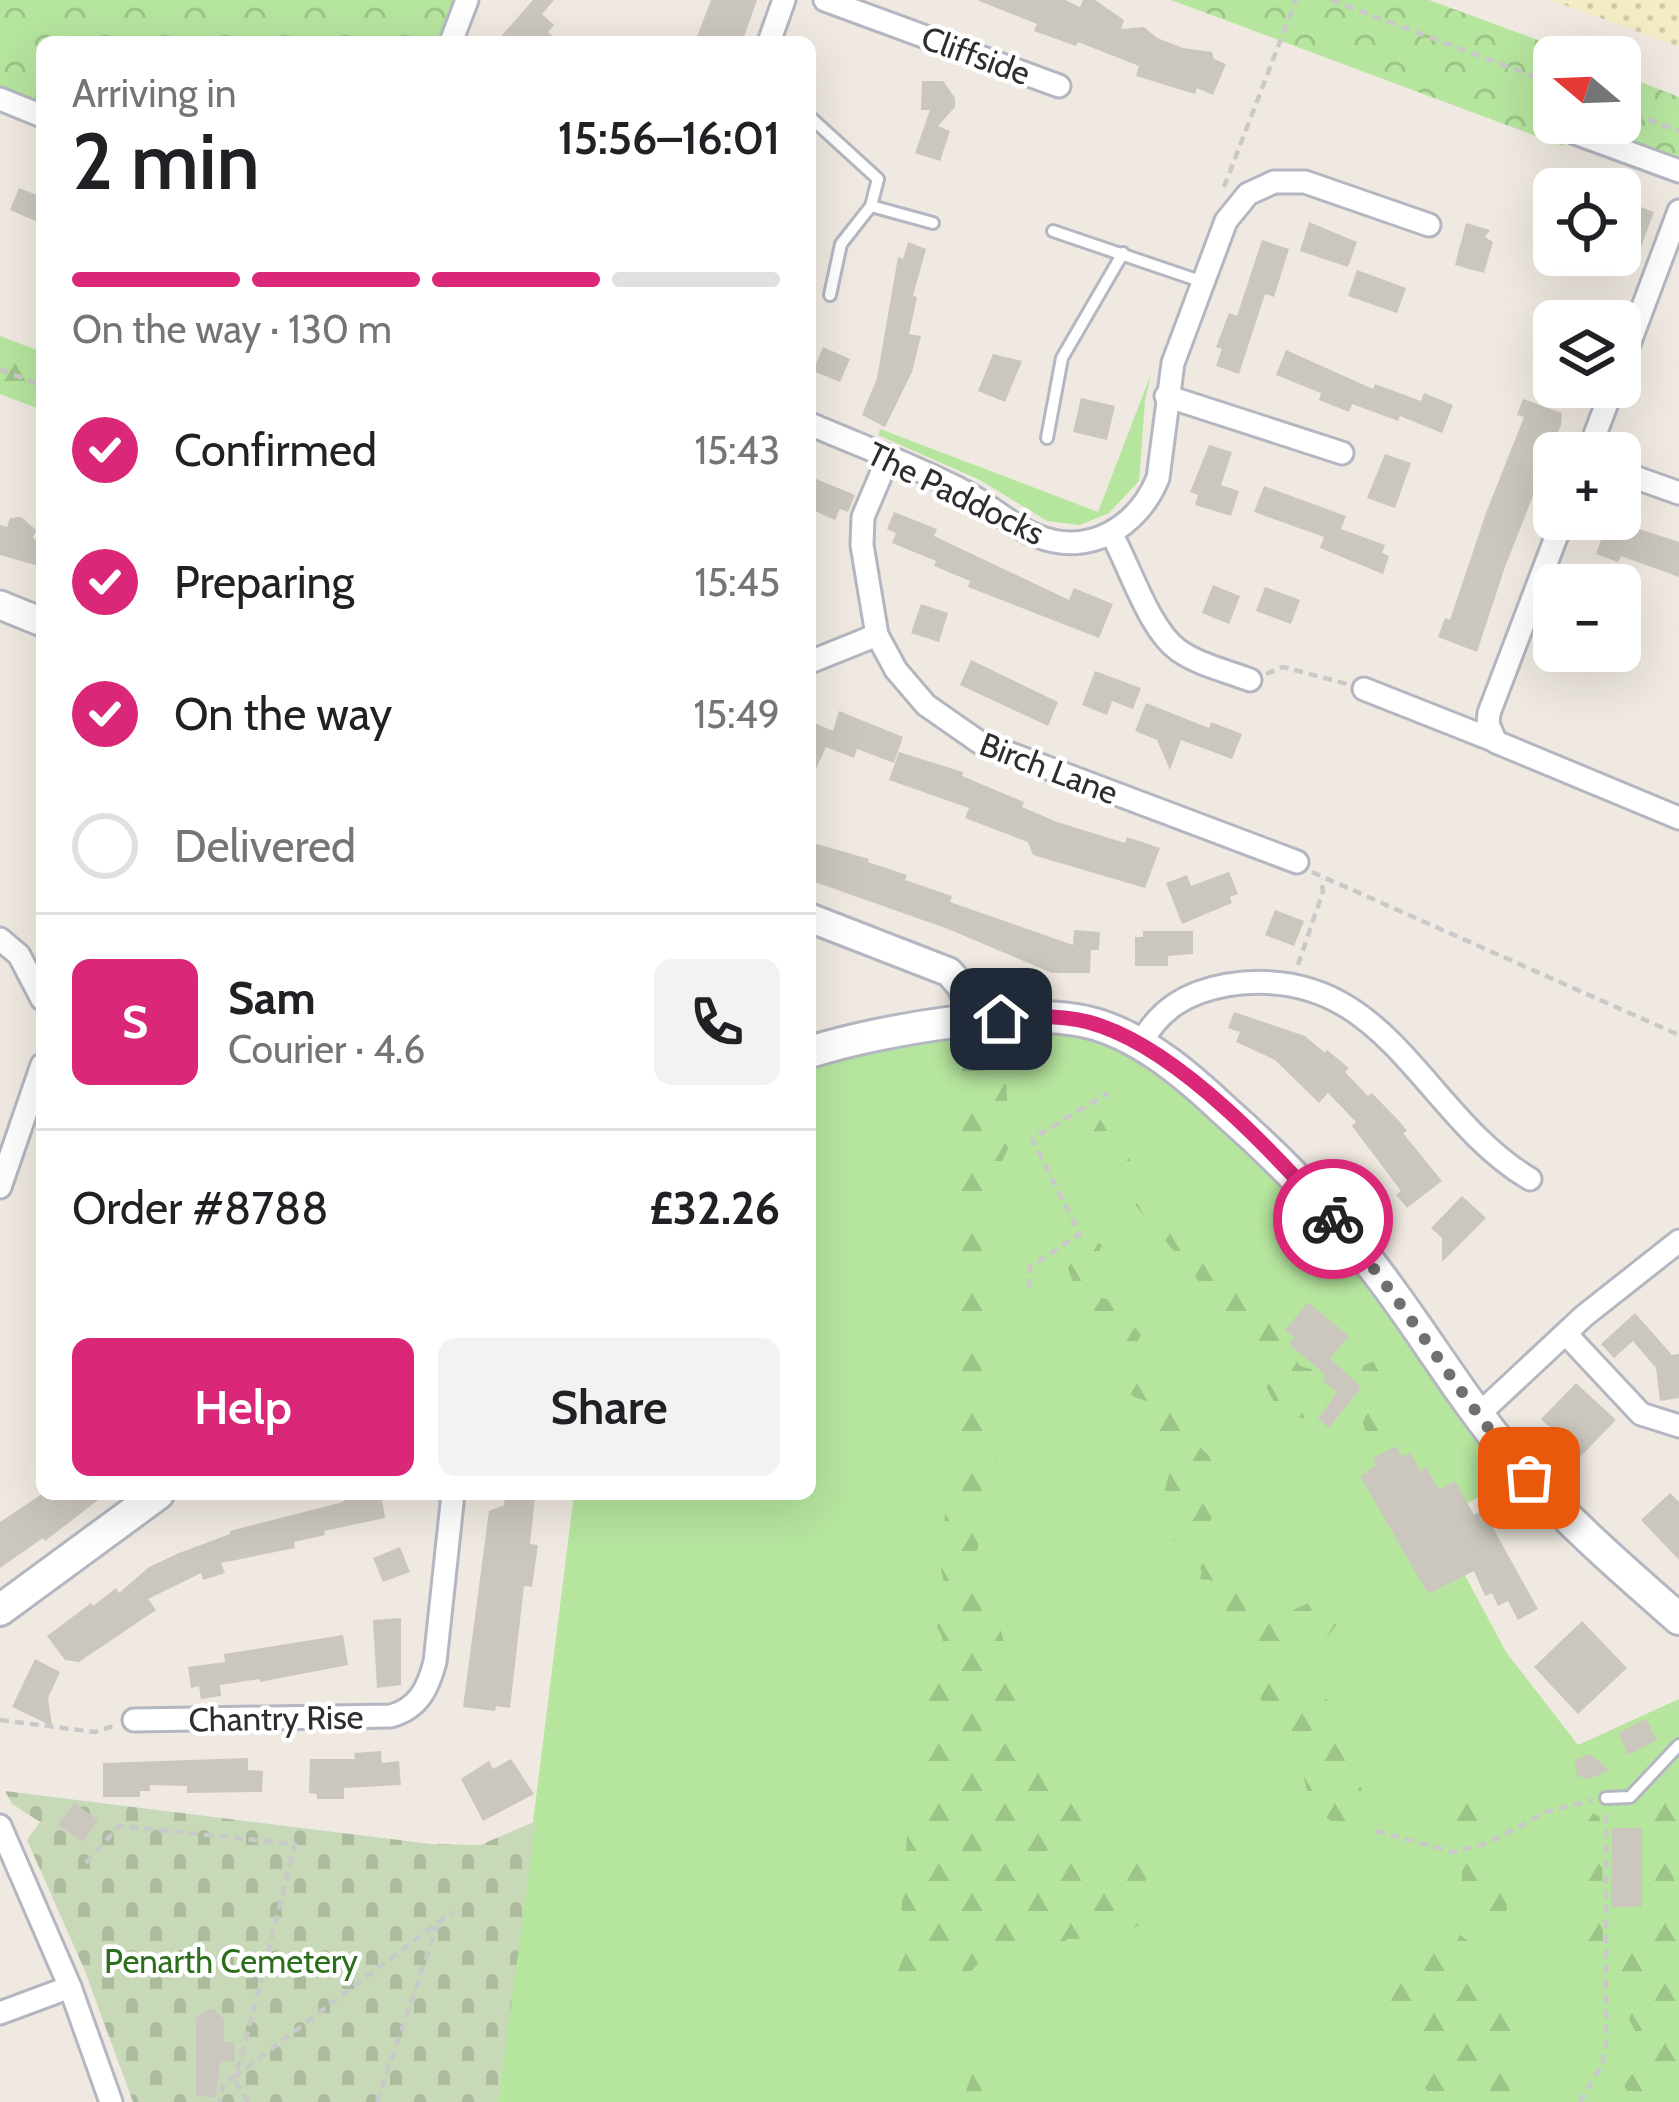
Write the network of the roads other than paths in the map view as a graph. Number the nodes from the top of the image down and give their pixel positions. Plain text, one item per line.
1 (467, 0) edge
2 (784, 0) edge
3 (826, 0) edge
4 (453, 36) edge
5 (771, 36) edge
6 (1059, 86) dead end
7 (0, 99) edge
8 (36, 114) edge
9 (816, 121) edge
10 (1605, 144) edge
11 (1679, 171) edge
12 (871, 206) junction
13 (1679, 211) edge
14 (933, 223) dead end
15 (1429, 225) dead end
16 (1053, 231) dead end
17 (1123, 254) junction
18 (1204, 282) junction
19 (830, 296) dead end
20 (1641, 312) edge
21 (1166, 396) junction
22 (816, 427) edge
23 (1047, 438) dead end
24 (1342, 453) dead end
25 (888, 458) junction
26 (1641, 479) edge
27 (1679, 493) edge
28 (1111, 533) junction
29 (1555, 540) edge
30 (0, 605) edge
31 (36, 620) edge
32 (878, 635) junction
33 (816, 660) edge
34 (1250, 680) road end
35 (1364, 689) road end
36 (1494, 741) junction
37 (1679, 818) edge
38 (1297, 862) road end
39 (816, 920) edge
40 (0, 939) edge
41 (36, 987) edge
42 (975, 1022) junction
43 (1141, 1045) junction
44 (816, 1051) edge
45 (36, 1082) edge
46 (1530, 1179) dead end
47 (0, 1187) edge
48 (1679, 1241) edge
49 (1566, 1334) junction
50 (1478, 1414) junction
51 (1679, 1426) edge
52 (150, 1500) edge
53 (452, 1500) edge
54 (0, 1610) edge
55 (1679, 1619) edge
56 (134, 1720) road end
57 (1679, 1745) edge
58 (1606, 1798) road end
59 (0, 1826) edge
60 (70, 1987) junction
61 (0, 2013) edge
62 (111, 2102) edge

1 - 4 street
2 - 5 street
3 - 6 street, Cliffside
7 - 8 street
9 - 12 lane
10 - 11 street
12 - 14 lane
12 - 19 lane
13 - 20 street
15 - 18 street
16 - 17 lane
17 - 18 lane
17 - 23 lane
18 - 21 street
21 - 24 street
21 - 28 street
22 - 25 street, The Paddocks
25 - 28 street, The Paddocks
25 - 32 street, Birch Lane
26 - 27 street
28 - 34 street
29 - 36 street
30 - 31 street
32 - 33 street
32 - 38 street, Birch Lane
35 - 36 street
36 - 37 street
39 - 42 street
40 - 41 street
42 - 43 main road
42 - 44 main road
43 - 46 street
43 - 50 main road
45 - 47 street
48 - 49 street
49 - 50 street
49 - 51 street
50 - 55 main road
52 - 54 main road
53 - 56 street, Chantry Rise
57 - 58 lane
59 - 60 street
60 - 61 street
60 - 62 street

